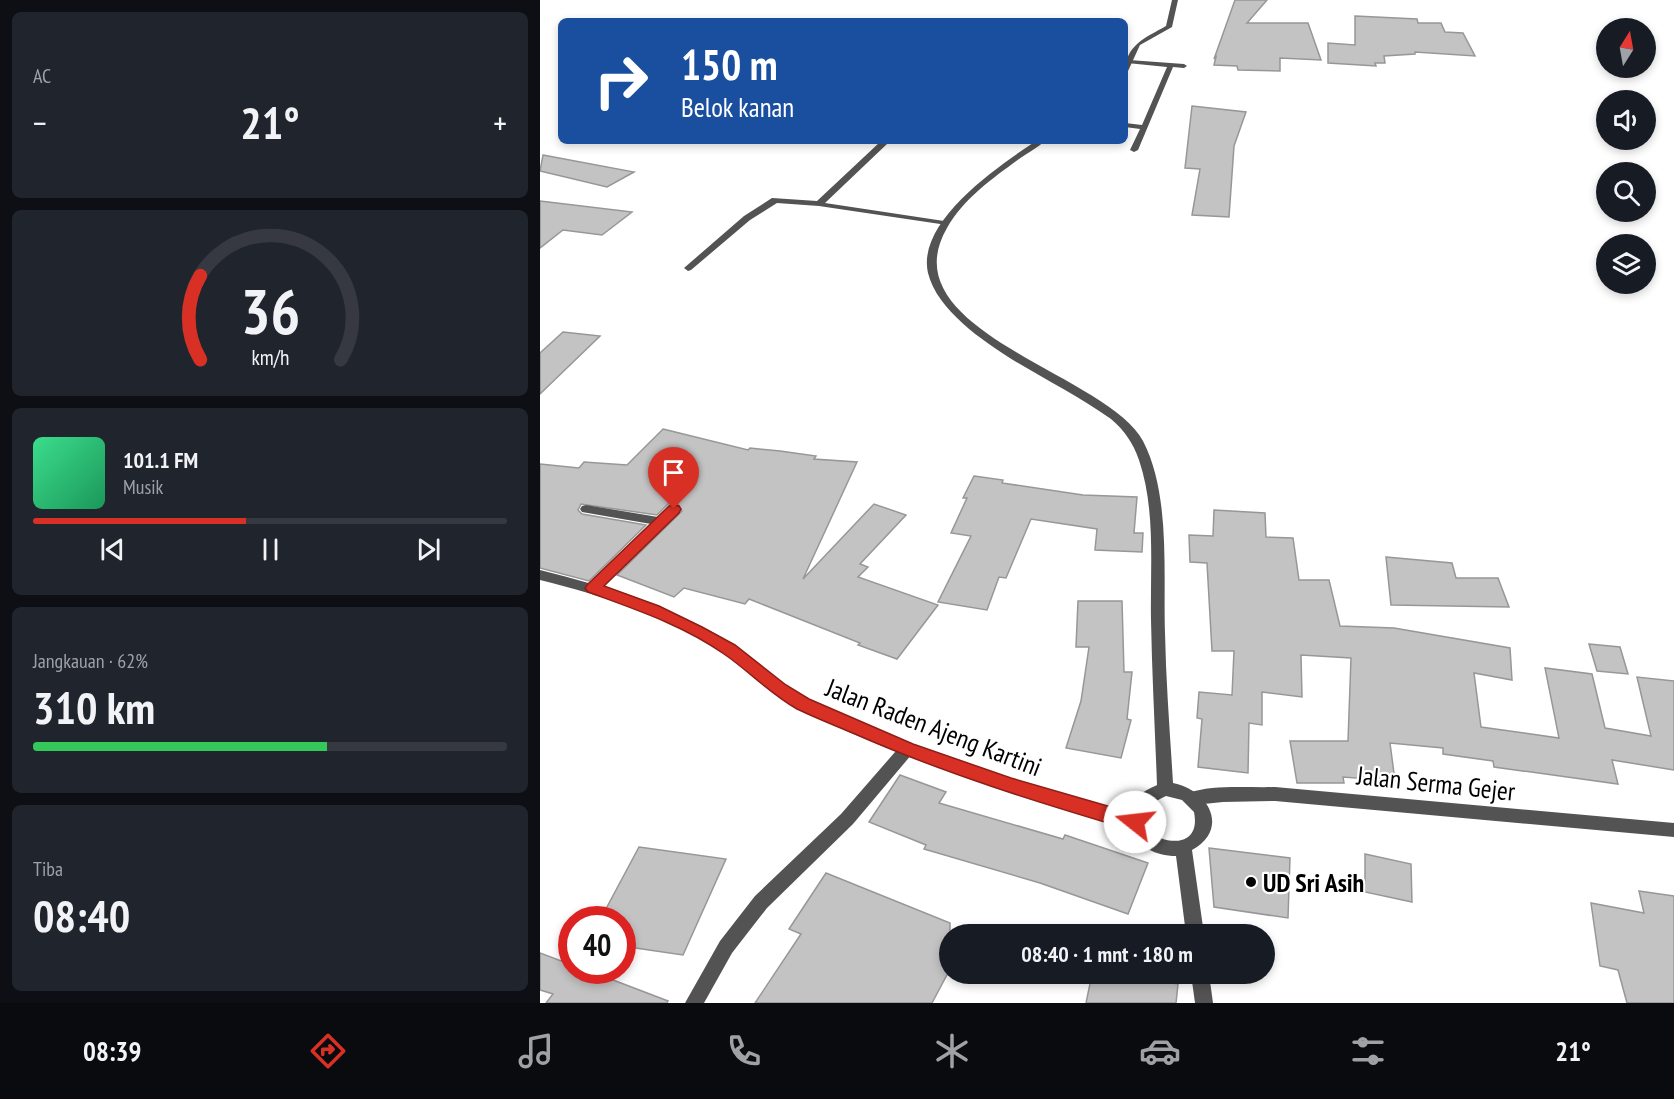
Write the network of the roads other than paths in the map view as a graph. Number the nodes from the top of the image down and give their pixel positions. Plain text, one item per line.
1 (1175, 0) edge
2 (1129, 62) joint
3 (1171, 65) junction
4 (1184, 66) dead end
5 (1128, 125) edge
6 (1144, 127) junction
7 (883, 144) dead end
8 (1037, 144) edge
9 (1134, 150) dead end
10 (819, 204) junction
11 (944, 224) junction
12 (688, 268) dead end
13 (586, 509) dead end
14 (674, 509) dead end
15 (660, 522) junction
16 (540, 575) edge
17 (593, 588) junction
18 (907, 749) junction
19 (1165, 789) junction
20 (1194, 798) junction
21 (1135, 822) junction
22 (1674, 830) edge
23 (1184, 847) junction
24 (1194, 924) edge
25 (1201, 984) edge
26 (694, 1003) edge
27 (1204, 1003) edge

1 - 2 street
2 - 3 street
3 - 4 street
3 - 6 street
5 - 6 street
6 - 9 street
7 - 10 street
8 - 11 street
10 - 11 street
10 - 12 street
11 - 19 street
13 - 15 street
14 - 15 street
15 - 17 street
16 - 17 street, Jalan Raden Ajeng Kartini
17 - 18 street, Jalan Raden Ajeng Kartini
18 - 21 street, Jalan Raden Ajeng Kartini
18 - 26 street
19 - 20 street, Jalan Serma Gejer
19 - 21 street
20 - 22 street, Jalan Serma Gejer
20 - 23 street
21 - 23 street
23 - 24 street
25 - 27 street

